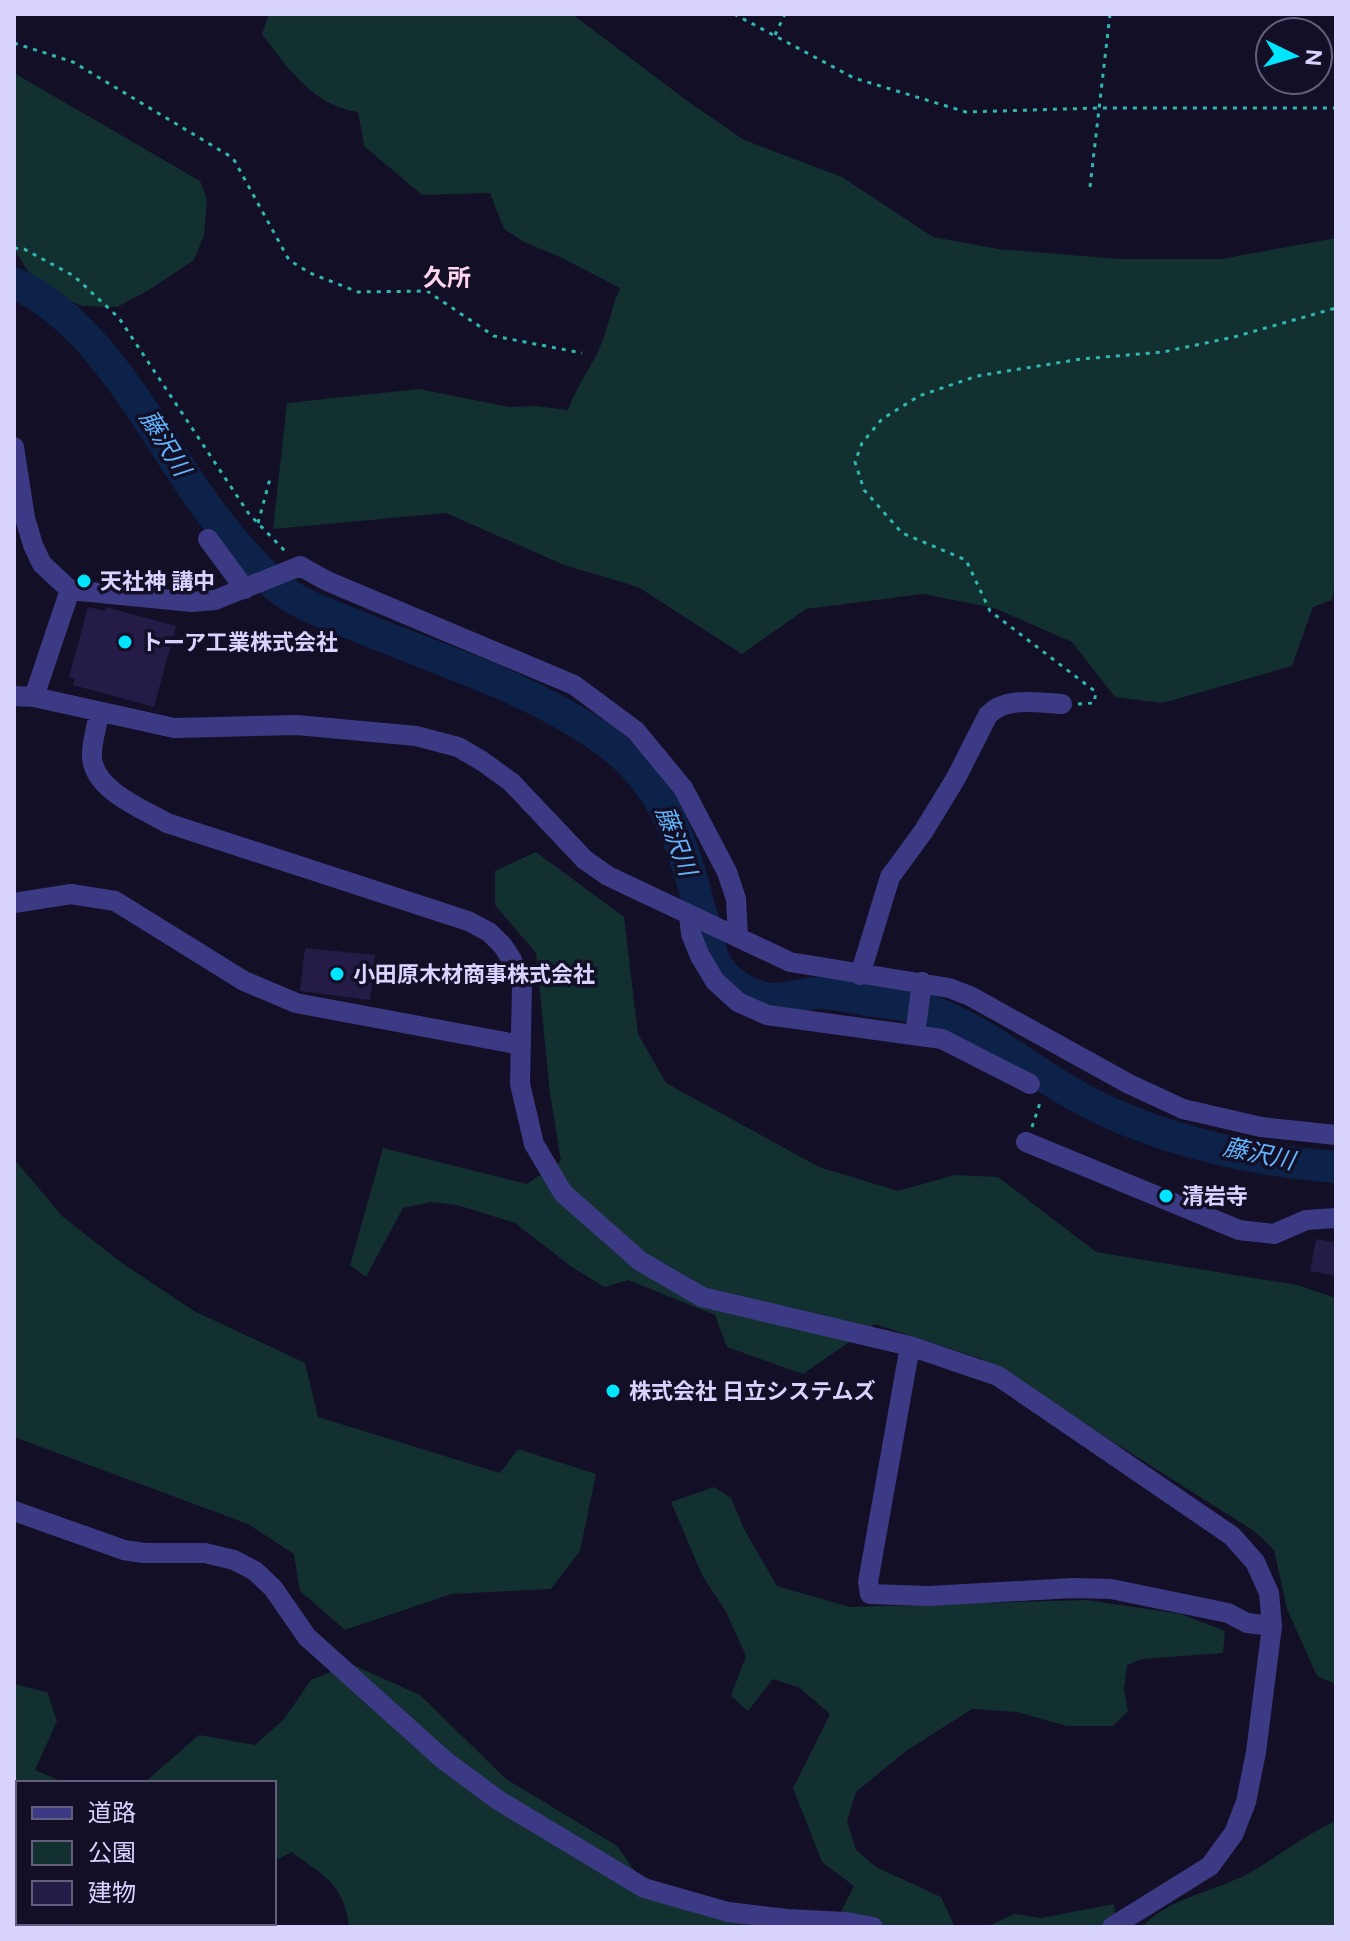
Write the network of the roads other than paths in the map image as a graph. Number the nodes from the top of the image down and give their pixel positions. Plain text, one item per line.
1 (14, 447) edge
2 (208, 539) dead end
3 (245, 589) junction
4 (70, 590) junction
5 (24, 696) edge
6 (1062, 704) road end
7 (99, 713) junction
8 (14, 903) edge
9 (689, 916) junction
10 (744, 939) junction
11 (860, 975) junction
12 (921, 988) junction
13 (915, 1032) junction
14 (521, 1045) junction
15 (1030, 1084) dead end
16 (1029, 1135) road end
17 (1336, 1135) edge
18 (1336, 1218) edge
19 (910, 1346) junction
20 (14, 1511) edge
21 (1272, 1626) junction
22 (873, 1927) edge
23 (1112, 1927) edge

1 - 4 street
2 - 3 street
3 - 4 street
3 - 10 street
4 - 5 street
5 - 7 street
6 - 11 street
7 - 9 street
7 - 14 street
8 - 14 street
9 - 10 street
9 - 13 street
10 - 11 street
11 - 12 street
12 - 13 street
12 - 17 street
13 - 15 street
14 - 19 street
16 - 18 street
19 - 21 street
19 - 21 street
20 - 22 street
21 - 23 street

